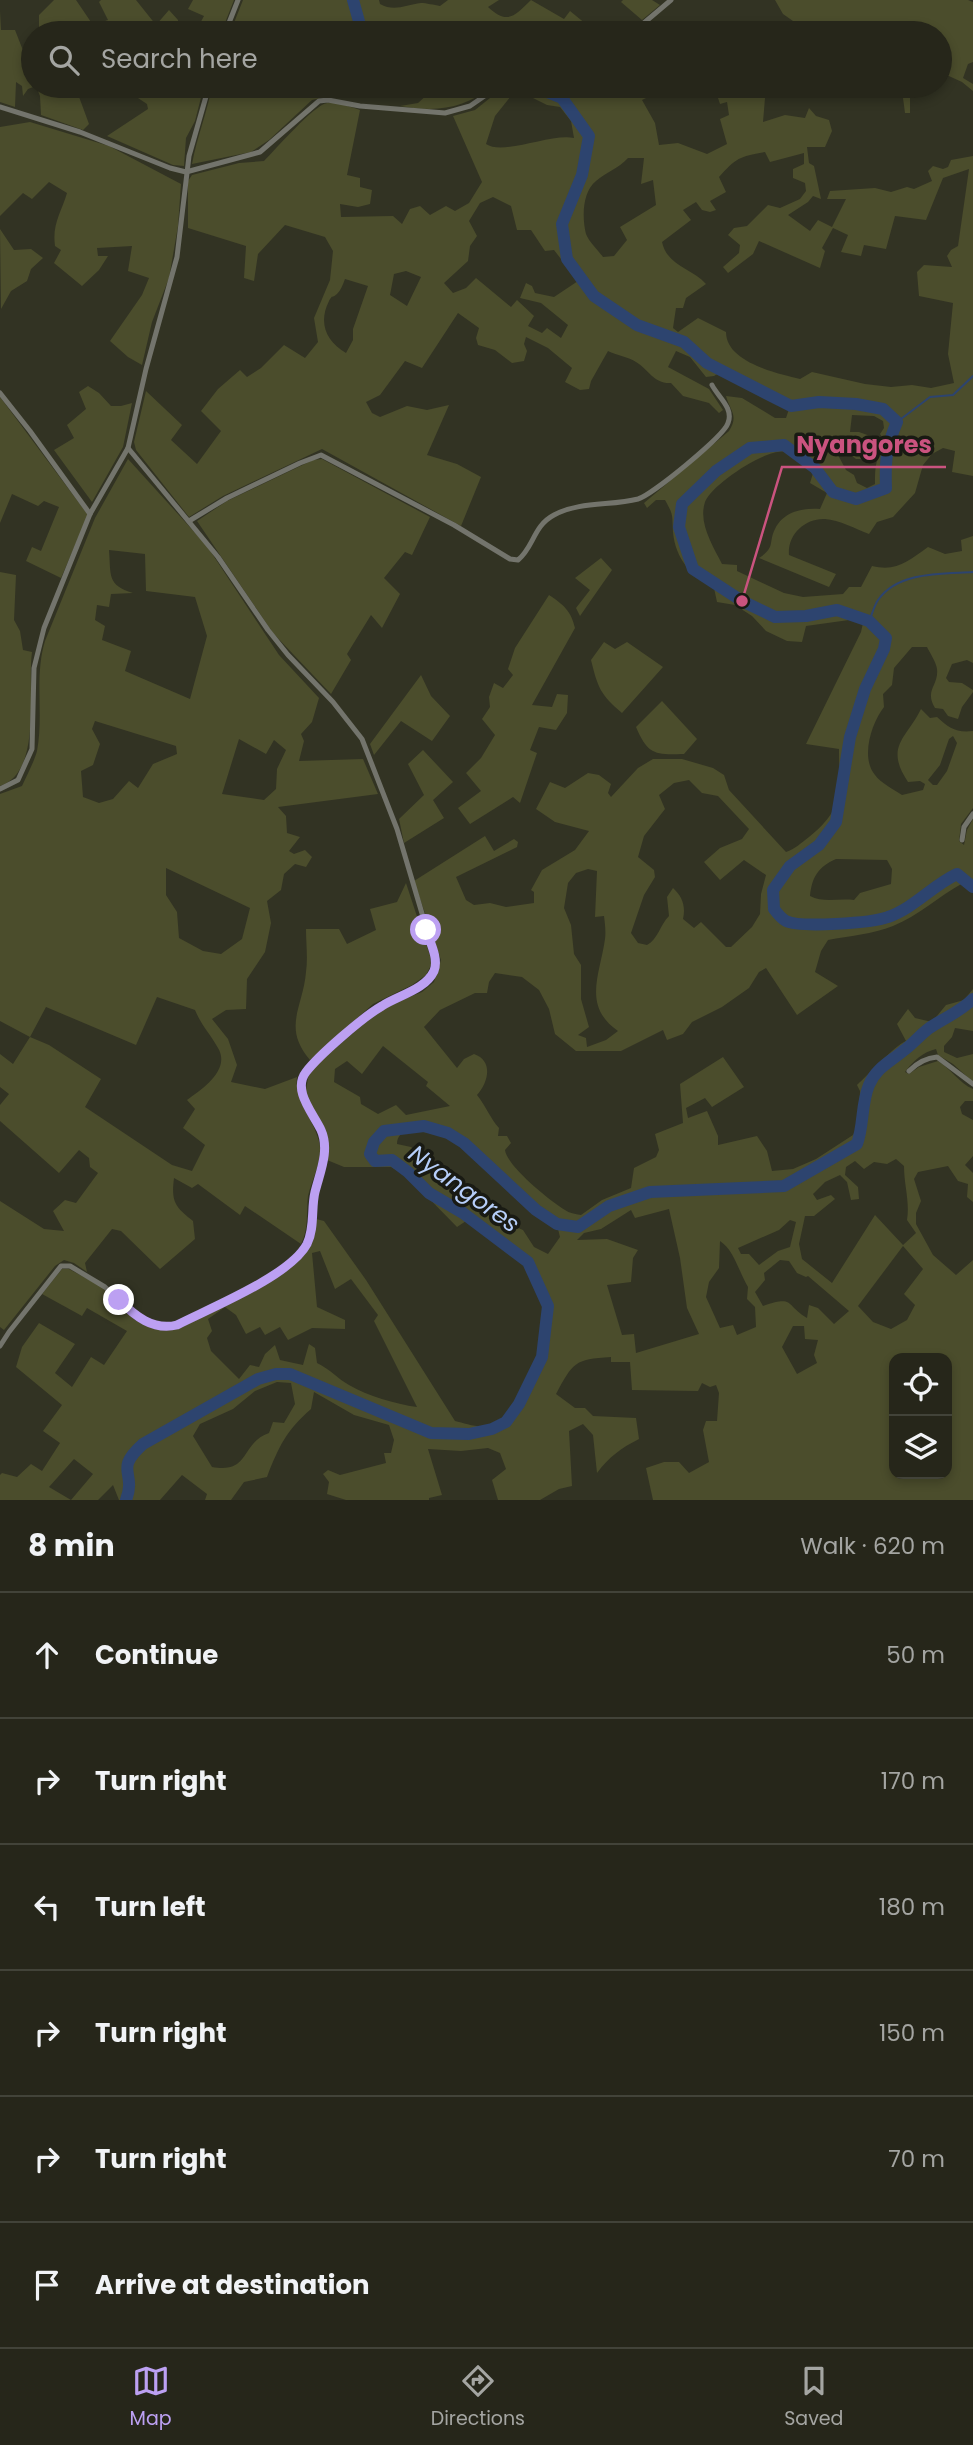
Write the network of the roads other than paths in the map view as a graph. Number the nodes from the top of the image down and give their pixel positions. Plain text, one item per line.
1 (238, 0) edge
2 (671, 0) edge
3 (230, 21) edge
4 (646, 21) edge
5 (205, 98) edge
6 (482, 98) edge
7 (0, 107) edge
8 (8, 110) junction
9 (0, 117) edge
10 (186, 172) junction
11 (712, 385) dead end
12 (0, 393) edge
13 (128, 448) junction
14 (90, 514) junction
15 (190, 520) junction
16 (0, 789) edge
17 (973, 814) edge
18 (962, 840) dead end
19 (909, 1071) dead end
20 (973, 1084) edge
21 (2, 1336) edge
22 (0, 1346) edge

1 - 3 street
2 - 4 street
5 - 10 street
6 - 10 street
7 - 8 street
8 - 9 street
8 - 10 street
10 - 13 street
11 - 15 street
12 - 14 street
13 - 14 street
13 - 15 street
14 - 16 street
15 - 21 street
17 - 18 street
19 - 20 street
21 - 22 street

